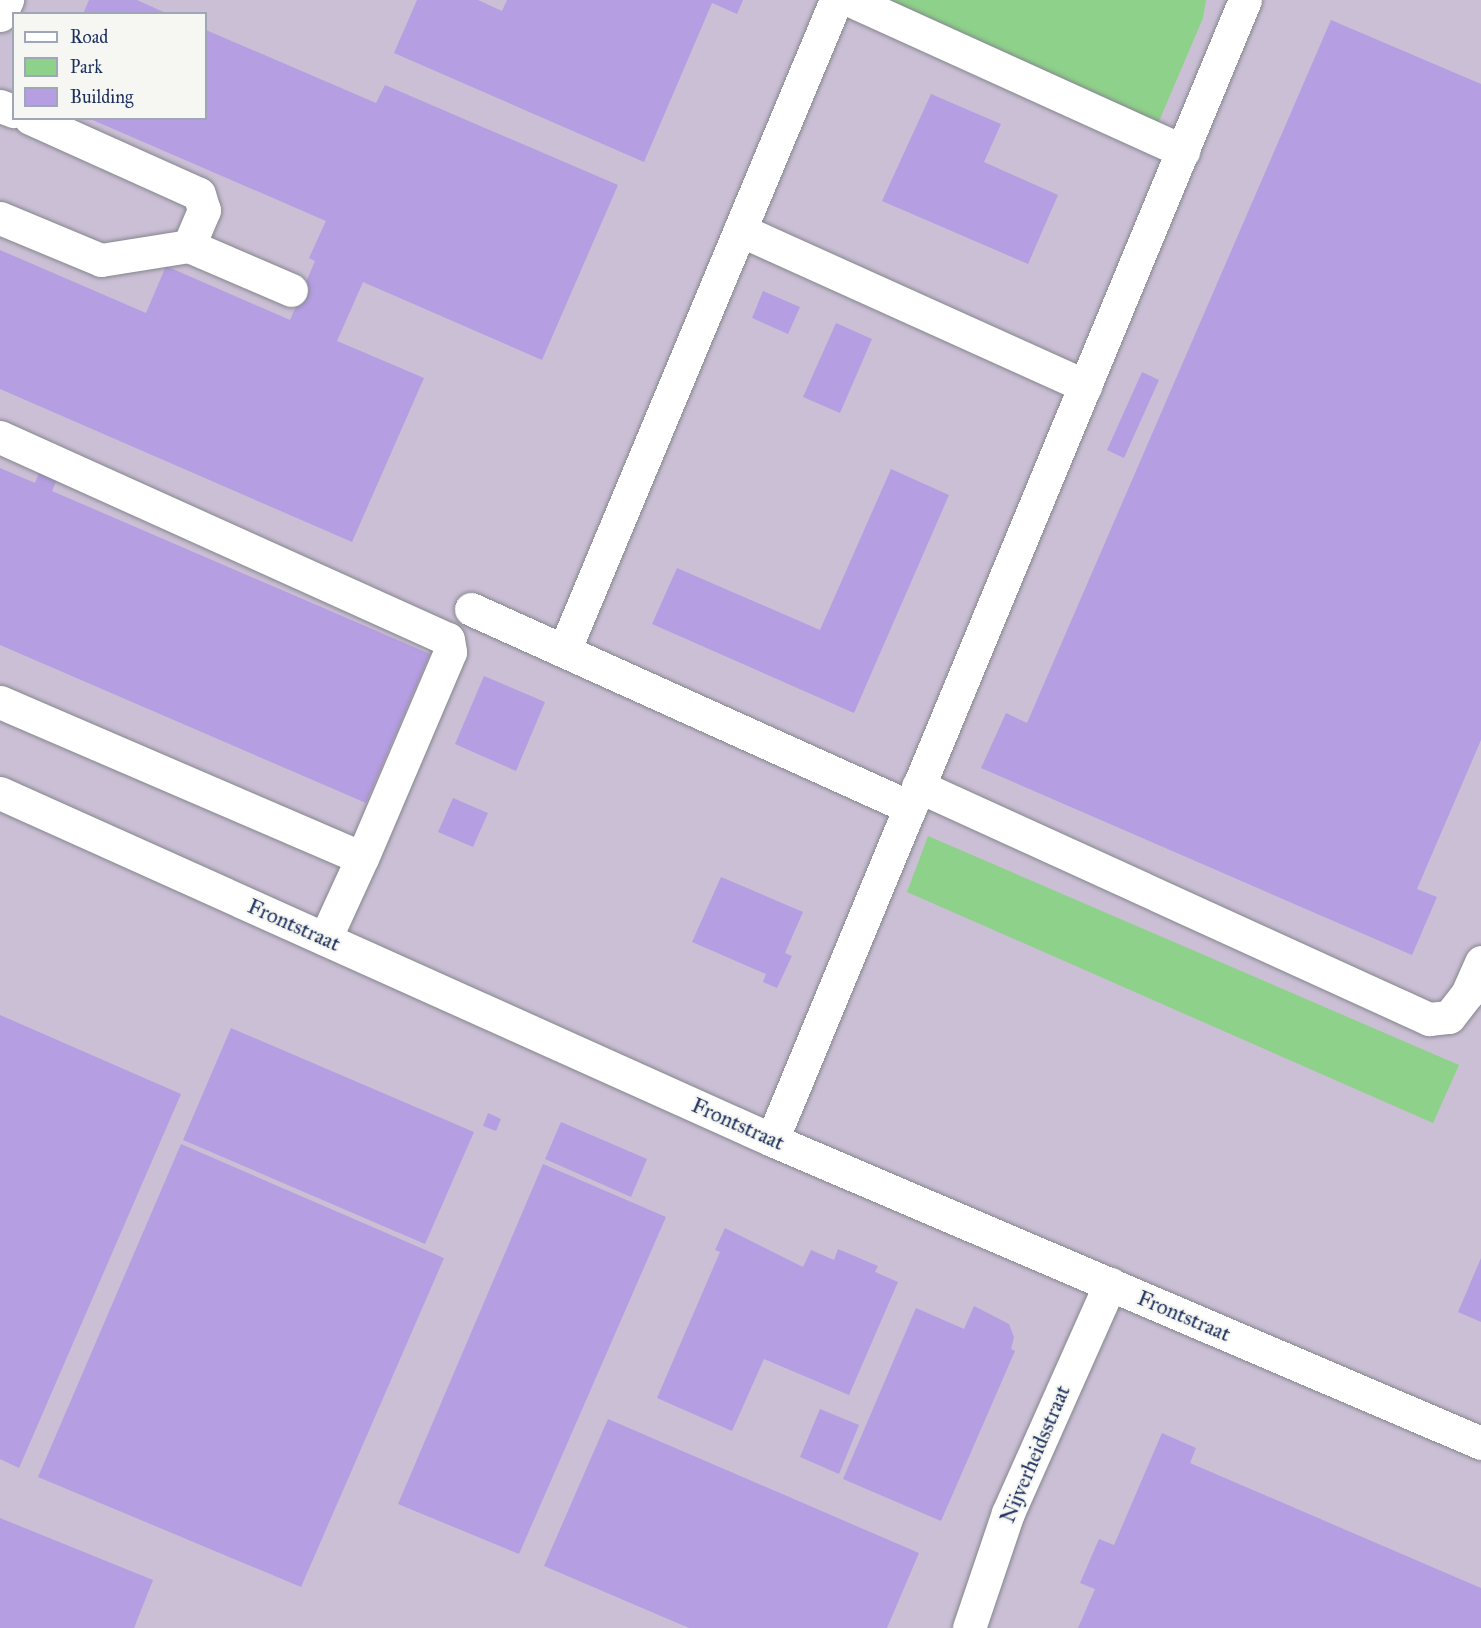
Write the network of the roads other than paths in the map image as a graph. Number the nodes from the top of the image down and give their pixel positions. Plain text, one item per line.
1 (7, 0) edge
2 (836, 0) edge
3 (850, 0) edge
4 (1245, 0) edge
5 (0, 15) edge
6 (34, 120) edge
7 (1183, 151) junction
8 (0, 218) edge
9 (740, 230) junction
10 (189, 246) junction
11 (291, 290) dead end
12 (1085, 386) junction
13 (0, 437) edge
14 (471, 609) dead end
15 (564, 651) junction
16 (0, 702) edge
17 (0, 793) edge
18 (914, 796) junction
19 (362, 858) junction
20 (325, 939) junction
21 (1481, 962) edge
22 (772, 1140) junction
23 (1110, 1284) junction
24 (1481, 1443) edge
25 (969, 1628) edge

1 - 5 street
2 - 9 street
3 - 7 street
4 - 7 street
6 - 10 street
7 - 12 street
8 - 10 street
9 - 12 street
9 - 15 street
10 - 11 street
12 - 18 street
13 - 19 street
14 - 15 street
15 - 18 street
16 - 19 street
17 - 20 street, Frontstraat
18 - 21 street
18 - 22 street
19 - 20 street
20 - 22 street, Frontstraat
22 - 23 street, Frontstraat
23 - 24 street, Frontstraat
23 - 25 street, Nijverheidsstraat

